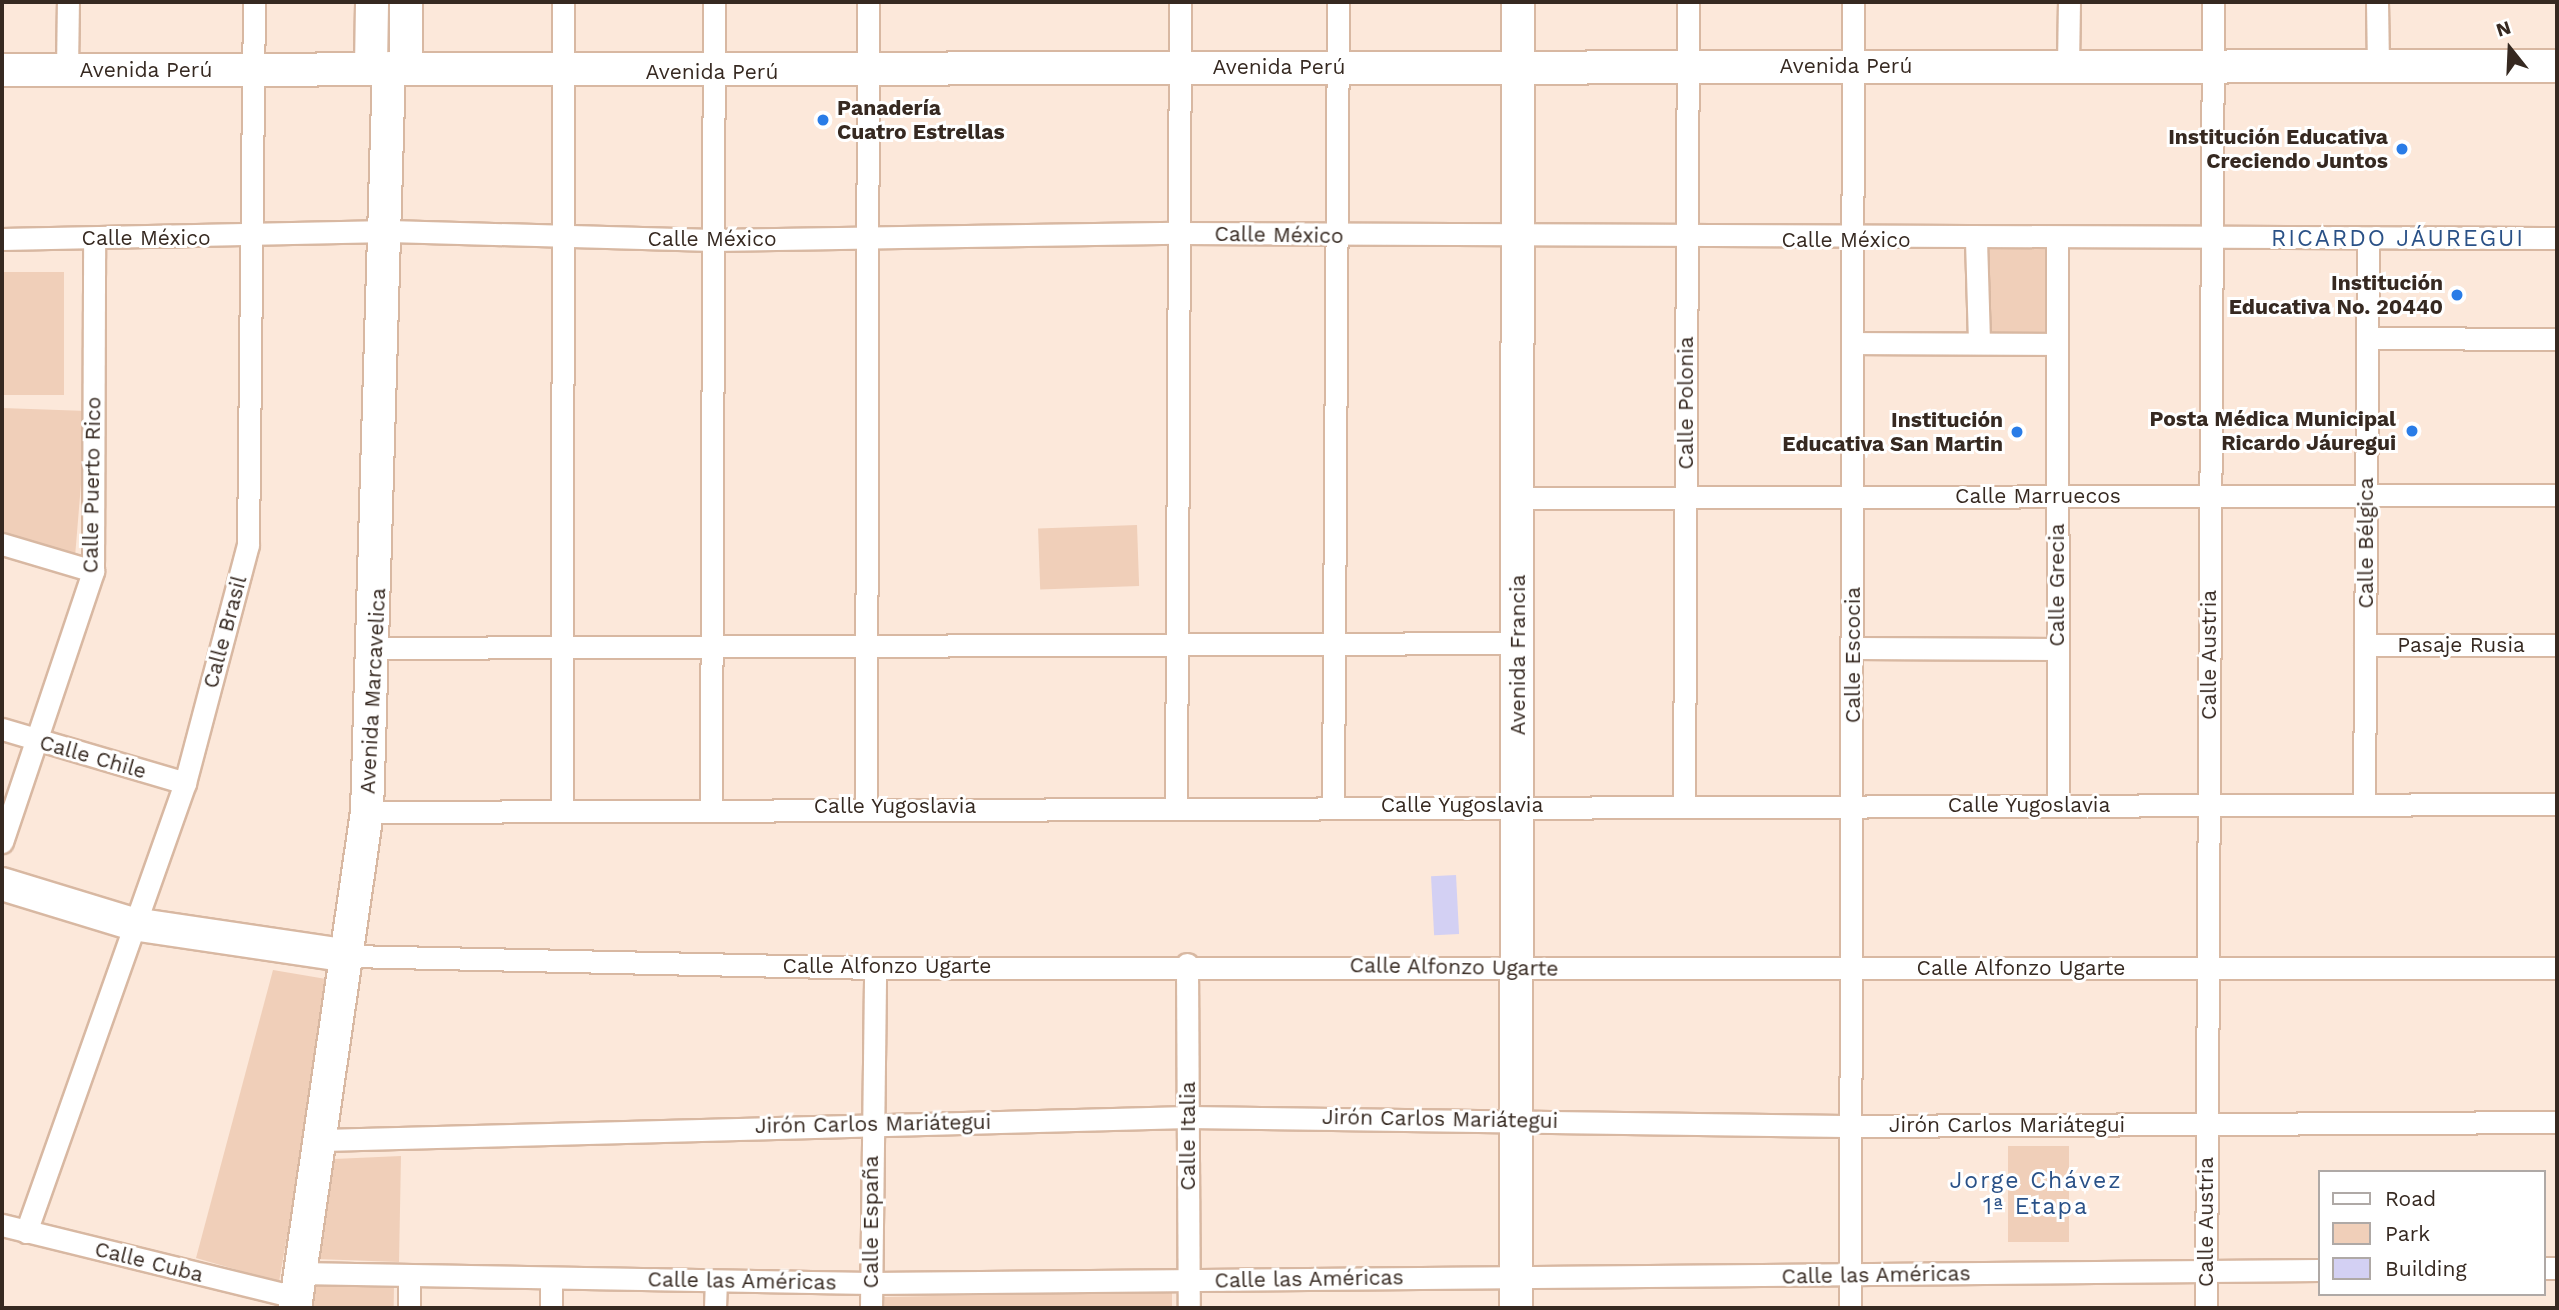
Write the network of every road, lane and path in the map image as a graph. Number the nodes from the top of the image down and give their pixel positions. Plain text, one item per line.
1 (68, 2) edge
2 (254, 2) edge
3 (372, 2) edge
4 (406, 2) edge
5 (563, 2) edge
6 (714, 2) edge
7 (868, 2) edge
8 (1180, 2) edge
9 (1338, 2) edge
10 (1518, 2) edge
11 (1688, 2) edge
12 (1853, 2) edge
13 (2069, 2) edge
14 (2213, 2) edge
15 (2377, 2) edge
16 (2068, 65) junction
17 (1519, 66) junction
18 (1688, 66) junction
19 (1852, 66) junction
20 (2213, 66) junction
21 (2378, 66) junction
22 (2557, 66) edge
23 (1179, 67) junction
24 (1338, 67) junction
25 (388, 68) junction
26 (2, 70) edge
27 (67, 70) junction
28 (254, 70) junction
29 (868, 71) junction
30 (714, 72) junction
31 (563, 73) junction
32 (389, 231) junction
33 (1178, 233) junction
34 (1336, 235) junction
35 (255, 237) junction
36 (563, 238) junction
37 (1517, 238) junction
38 (2211, 238) junction
39 (2557, 238) edge
40 (2, 239) edge
41 (94, 239) junction
42 (867, 239) junction
43 (1686, 239) junction
44 (2368, 239) junction
45 (713, 240) junction
46 (1852, 240) junction
47 (1976, 240) junction
48 (2057, 240) junction
49 (2367, 338) junction
50 (2557, 339) edge
51 (1853, 343) junction
52 (1979, 343) junction
53 (2057, 344) junction
54 (2557, 495) edge
55 (2057, 496) junction
56 (2210, 496) junction
57 (2366, 496) junction
58 (1685, 497) junction
59 (1853, 497) junction
60 (1518, 498) junction
61 (2, 544) edge
62 (93, 571) junction
63 (562, 643) junction
64 (712, 643) junction
65 (867, 643) junction
66 (1177, 643) junction
67 (1334, 643) junction
68 (1517, 643) junction
69 (2365, 645) junction
70 (2557, 645) edge
71 (376, 648) junction
72 (1853, 648) junction
73 (2057, 649) junction
74 (2, 729) edge
75 (37, 740) junction
76 (185, 783) junction
77 (2208, 804) junction
78 (2364, 804) junction
79 (2557, 804) edge
80 (1518, 805) junction
81 (1684, 805) junction
82 (1852, 805) junction
83 (2058, 805) junction
84 (711, 806) junction
85 (866, 806) junction
86 (1176, 806) junction
87 (1333, 806) junction
88 (562, 807) junction
89 (367, 812) junction
90 (2, 842) edge
91 (2, 884) edge
92 (132, 924) junction
93 (350, 956) junction
94 (1187, 964) junction
95 (875, 968) junction
96 (1515, 968) junction
97 (1853, 968) junction
98 (2207, 968) junction
99 (2557, 968) edge
100 (1188, 1117) junction
101 (1513, 1120) junction
102 (2557, 1122) edge
103 (871, 1123) junction
104 (2205, 1124) junction
105 (1850, 1126) junction
106 (323, 1140) junction
107 (2, 1225) edge
108 (26, 1233) junction
109 (2318, 1270) edge
110 (2206, 1271) junction
111 (409, 1276) junction
112 (1517, 1276) junction
113 (1850, 1276) junction
114 (551, 1278) junction
115 (716, 1281) junction
116 (1189, 1281) junction
117 (871, 1283) junction
118 (296, 1293) edge
119 (409, 1308) edge
120 (551, 1308) edge
121 (715, 1308) edge
122 (871, 1308) edge
123 (1189, 1308) edge
124 (1516, 1308) edge
125 (1850, 1308) edge
126 (2206, 1308) edge

1 - 27 street
2 - 28 street, Calle Brasil
3 - 25 street, Avenida Marcavelica
4 - 25 street, Avenida Marcavelica
5 - 31 street
6 - 30 street
7 - 29 street
8 - 23 street
9 - 24 street
10 - 17 street, Avenida Francia
11 - 18 street, Calle Polonia
12 - 19 street, Calle Escocia
13 - 16 street
14 - 20 street, Calle Austria
15 - 21 street
16 - 19 street, Avenida Perú
16 - 20 street, Avenida Perú
17 - 18 street, Avenida Perú
17 - 24 street, Avenida Perú
17 - 37 street, Avenida Francia
18 - 19 street, Avenida Perú
18 - 43 street, Calle Polonia
19 - 46 street, Calle Escocia
20 - 21 street, Avenida Perú
20 - 38 street, Calle Austria
21 - 22 street, Avenida Perú
23 - 24 street, Avenida Perú
23 - 29 street, Avenida Perú
23 - 33 street
24 - 34 street
25 - 28 street, Avenida Perú
25 - 31 street, Avenida Perú
25 - 32 street, Avenida Marcavelica
26 - 27 street, Avenida Perú
27 - 28 street, Avenida Perú
28 - 35 street, Calle Brasil
29 - 30 street, Avenida Perú
29 - 42 street
30 - 31 street, Avenida Perú
30 - 45 street
31 - 36 street
32 - 35 street, Calle México
32 - 36 street, Calle México
32 - 71 street, Avenida Marcavelica
33 - 34 street, Calle México
33 - 42 street, Calle México
33 - 66 street
34 - 37 street, Calle México
34 - 67 street
35 - 41 street, Calle México
35 - 76 street, Calle Brasil
36 - 45 street, Calle México
36 - 63 street
37 - 43 street, Calle México
37 - 60 street, Avenida Francia
38 - 44 street, Calle México
38 - 48 street, Calle México
38 - 56 street, Calle Austria
39 - 44 street, Calle México
40 - 41 street, Calle México
41 - 62 street, Calle Puerto Rico
42 - 45 street, Calle México
42 - 65 street
43 - 46 street, Calle México
43 - 58 street, Calle Polonia
44 - 49 street, Calle Bélgica
45 - 64 street
46 - 47 street, Calle México
46 - 51 street, Calle Escocia
47 - 48 street, Calle México
47 - 52 street
48 - 53 street, Calle Grecia
49 - 50 street
49 - 57 street, Calle Bélgica
51 - 52 street
51 - 59 street, Calle Escocia
52 - 53 street
53 - 55 street, Calle Grecia
54 - 57 street, Calle Marruecos
55 - 56 street, Calle Marruecos
55 - 59 street, Calle Marruecos
55 - 73 street, Calle Grecia
56 - 57 street, Calle Marruecos
56 - 77 street, Calle Austria
57 - 69 street, Calle Bélgica
58 - 59 street, Calle Marruecos
58 - 60 street, Calle Marruecos
58 - 81 street, Calle Polonia
59 - 72 street, Calle Escocia
60 - 68 street, Avenida Francia
61 - 62 street
62 - 75 street, Calle Puerto Rico
63 - 64 street
63 - 71 street
63 - 88 street
64 - 65 street
64 - 84 street
65 - 66 street
65 - 85 street
66 - 67 street
66 - 86 street
67 - 68 street
67 - 87 street
68 - 80 street, Avenida Francia
69 - 70 street, Pasaje Rusia
69 - 78 street, Calle Bélgica
71 - 89 street, Avenida Marcavelica
72 - 73 street
72 - 82 street, Calle Escocia
73 - 83 street, Calle Grecia
74 - 75 street, Calle Chile
75 - 76 street, Calle Chile
75 - 90 street, Calle Puerto Rico
76 - 92 street, Calle Brasil
77 - 78 street, Calle Yugoslavia
77 - 83 street, Calle Yugoslavia
77 - 98 street, Calle Austria
78 - 79 street, Calle Yugoslavia
80 - 81 street, Calle Yugoslavia
80 - 87 street, Calle Yugoslavia
80 - 96 street, Avenida Francia
81 - 82 street, Calle Yugoslavia
82 - 83 street, Calle Yugoslavia
82 - 97 street, Calle Escocia
84 - 85 street, Calle Yugoslavia
84 - 88 street, Calle Yugoslavia
85 - 86 street, Calle Yugoslavia
86 - 87 street, Calle Yugoslavia
88 - 89 street, Calle Yugoslavia
89 - 93 street, Avenida Marcavelica
91 - 92 street
92 - 93 street
92 - 108 street, Calle Brasil
93 - 95 street, Calle Alfonzo Ugarte
93 - 106 street, Avenida Marcavelica
94 - 95 street, Calle Alfonzo Ugarte
94 - 96 street, Calle Alfonzo Ugarte
94 - 100 street, Calle Italia
95 - 103 street, Calle España
96 - 97 street, Calle Alfonzo Ugarte
96 - 101 street, Avenida Francia
97 - 98 street, Calle Alfonzo Ugarte
97 - 105 street, Calle Escocia
98 - 99 street, Calle Alfonzo Ugarte
98 - 104 street, Calle Austria
100 - 101 street, Jirón Carlos Mariátegui
100 - 103 street, Jirón Carlos Mariátegui
100 - 116 street, Calle Italia
101 - 105 street, Jirón Carlos Mariátegui
101 - 112 street, Avenida Francia
102 - 104 street, Jirón Carlos Mariátegui
103 - 106 street, Jirón Carlos Mariátegui
103 - 117 street, Calle España
104 - 105 street, Jirón Carlos Mariátegui
104 - 110 street, Calle Austria
105 - 113 street, Calle Escocia
106 - 118 street, Avenida Marcavelica
107 - 108 street, Calle Cuba
108 - 118 street, Calle Cuba
109 - 110 street, Calle las Américas
110 - 113 street, Calle las Américas
110 - 126 street, Calle Austria
111 - 114 street, Calle las Américas
111 - 118 street, Calle las Américas
111 - 119 street
112 - 113 street, Calle las Américas
112 - 116 street, Calle las Américas
112 - 124 street, Avenida Francia
113 - 125 street, Calle Escocia
114 - 115 street, Calle las Américas
114 - 120 street
115 - 117 street, Calle las Américas
115 - 121 street
116 - 117 street, Calle las Américas
116 - 123 street, Calle Italia
117 - 122 street, Calle España

